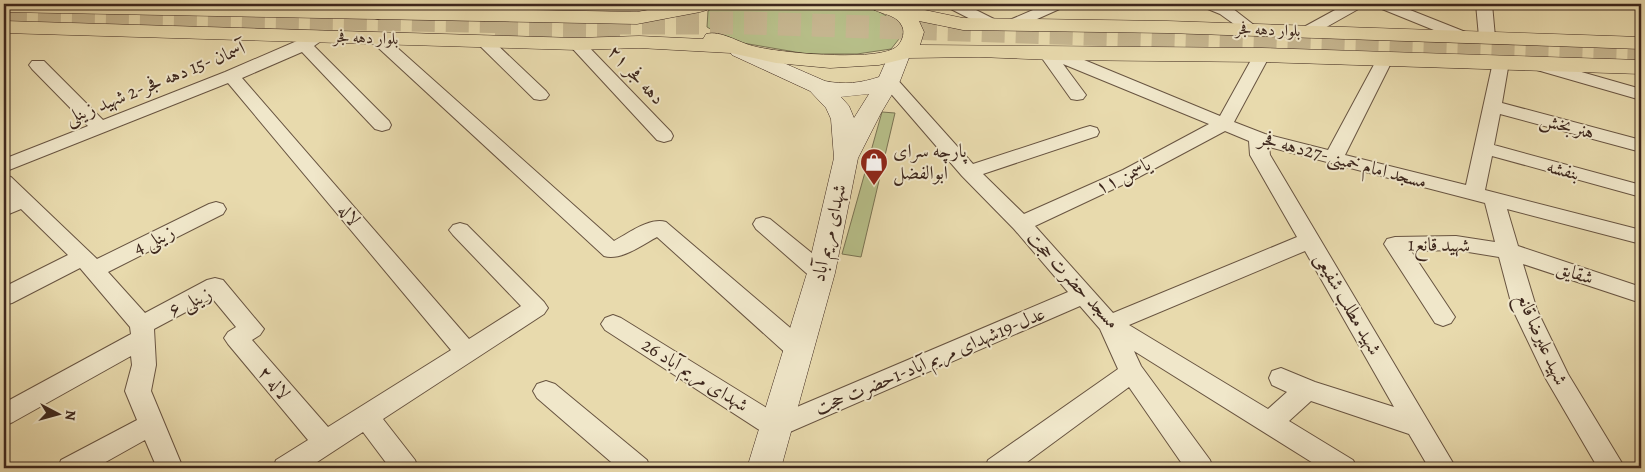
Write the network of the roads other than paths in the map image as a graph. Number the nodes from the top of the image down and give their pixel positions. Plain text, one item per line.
1 (405, 4) edge
2 (668, 4) edge
3 (952, 4) edge
4 (1058, 4) edge
5 (1208, 4) edge
6 (1357, 4) edge
7 (1382, 4) edge
8 (1484, 4) edge
9 (701, 5) edge
10 (4, 6) edge
11 (138, 6) edge
12 (886, 7) edge
13 (378, 14) junction
14 (637, 18) junction
15 (963, 24) junction
16 (1003, 25) junction
17 (4, 27) edge
18 (1251, 30) junction
19 (1308, 31) junction
20 (1462, 36) junction
21 (1487, 37) junction
22 (378, 39) junction
23 (312, 41) junction
24 (484, 41) junction
25 (639, 42) junction
26 (577, 44) junction
27 (1641, 44) edge
28 (734, 48) junction
29 (979, 51) junction
30 (902, 53) junction
31 (1050, 54) junction
32 (1262, 55) junction
33 (1385, 59) junction
34 (1501, 62) junction
35 (1535, 64) junction
36 (38, 65) dead end
37 (1641, 67) edge
38 (231, 76) junction
39 (889, 81) junction
40 (818, 86) junction
41 (540, 95) dead end
42 (1077, 95) dead end
43 (1641, 95) edge
44 (1492, 106) junction
45 (1224, 124) junction
46 (382, 125) dead end
47 (100, 128) junction
48 (1090, 132) dead end
49 (664, 136) dead end
50 (1258, 138) junction
51 (1641, 146) edge
52 (1484, 148) junction
53 (846, 158) junction
54 (1334, 158) junction
55 (4, 166) edge
56 (969, 172) junction
57 (4, 180) edge
58 (1641, 191) edge
59 (1484, 198) junction
60 (13, 204) edge
61 (216, 210) dead end
62 (763, 224) dead end
63 (1021, 224) junction
64 (460, 230) dead end
65 (1641, 238) edge
66 (1310, 240) junction
67 (1508, 251) junction
68 (88, 264) junction
69 (821, 273) junction
70 (1084, 294) junction
71 (1641, 295) edge
72 (4, 297) edge
73 (1443, 317) dead end
74 (613, 324) dead end
75 (1109, 324) junction
76 (252, 329) joint
77 (142, 332) junction
78 (799, 350) junction
79 (467, 353) junction
80 (1132, 372) junction
81 (1281, 378) dead end
82 (1307, 390) junction
83 (546, 391) dead end
84 (4, 415) edge
85 (366, 416) junction
86 (1269, 422) junction
87 (152, 424) junction
88 (1418, 426) junction
89 (776, 427) junction
90 (325, 442) junction
91 (72, 468) edge
92 (170, 468) edge
93 (286, 468) edge
94 (406, 468) edge
95 (637, 468) edge
96 (764, 468) edge
97 (998, 468) edge
98 (1200, 468) edge
99 (1343, 468) edge
100 (1444, 468) edge
101 (1612, 468) edge

1 - 13 street
2 - 14 main road
3 - 16 street
4 - 16 street
5 - 18 street
6 - 19 street
7 - 20 street
8 - 21 street
9 - 14 main road, بلوار دهه فجر
9 - 28 main road
10 - 11 main road, بلوار دهه فجر
11 - 13 main road, بلوار دهه فجر
12 - 15 main road, بلوار دهه فجر
12 - 30 main road
13 - 14 main road, بلوار دهه فجر
14 - 25 main road
15 - 16 main road, بلوار دهه فجر
15 - 29 main road
16 - 18 main road, بلوار دهه فجر
17 - 23 main road, بلوار دهه فجر
18 - 19 main road, بلوار دهه فجر
19 - 20 main road, بلوار دهه فجر
20 - 21 main road, بلوار دهه فجر
21 - 27 main road, بلوار دهه فجر
22 - 23 main road, بلوار دهه فجر
22 - 24 main road, بلوار دهه فجر
22 - 78 street
23 - 38 street, آسمان -15 دهه فجر-2 شهید زینلی
23 - 46 street
24 - 26 main road, بلوار دهه فجر
24 - 41 street
25 - 26 main road, بلوار دهه فجر
25 - 28 main road, بلوار دهه فجر
26 - 49 street, دهه فجر ۲۱
28 - 30 main road, بلوار دهه فجر
28 - 40 main road, شهدای مریم آباد
29 - 30 main road, بلوار دهه فجر
29 - 31 main road, بلوار دهه فجر
30 - 39 main road
31 - 32 main road, بلوار دهه فجر
31 - 42 street
31 - 45 street, مسجد امام خمینی-27دهه فجر
32 - 33 main road, بلوار دهه فجر
32 - 45 street
33 - 34 main road, بلوار دهه فجر
33 - 54 street
34 - 35 main road, بلوار دهه فجر
34 - 44 street
35 - 37 main road, بلوار دهه فجر
35 - 43 street
36 - 47 street
38 - 47 street, آسمان -15 دهه فجر-2 شهید زینلی
38 - 79 street, لاله
39 - 40 main road
39 - 53 main road
39 - 56 street, مسجد حضرت حجت
40 - 53 main road, شهدای مریم آباد
44 - 51 street, هنر بخش
44 - 52 street
45 - 50 street, مسجد امام خمینی-27دهه فجر
45 - 63 street, یاسمن ۱۱
47 - 55 street, آسمان -15 دهه فجر-2 شهید زینلی
48 - 56 street
50 - 54 street, مسجد امام خمینی-27دهه فجر
50 - 66 street, شهید مطلب شفیعی
52 - 58 street, بنفشه
52 - 59 street
53 - 69 main road, شهدای مریم آباد
54 - 59 street, مسجد امام خمینی-27دهه فجر
56 - 63 street, مسجد حضرت حجت
57 - 60 street
59 - 65 street, مسجد امام خمینی-27دهه فجر
59 - 67 street, شهید علیرضا قانع
60 - 68 street
61 - 68 street, زینلی 4
62 - 69 street
63 - 70 street, مسجد حضرت حجت
64 - 79 street
66 - 75 street
66 - 88 street, شهید مطلب شفیعی
67 - 71 street, شقایق
67 - 73 street, 1شهید قانع
67 - 101 street, شهید علیرضا قانع
68 - 72 street, زینلی 4
68 - 77 street
69 - 78 main road, شهدای مریم آباد
70 - 75 street, مسجد حضرت حجت
70 - 89 street, عدل-19شهدای مریم آباد-1حضرت حجت
74 - 89 street, 26 شهدای مریم آباد
75 - 80 street
75 - 86 street, مسجد حضرت حجت
76 - 77 street, زینلی ۶
76 - 90 street, لاله ۲
77 - 84 street
77 - 87 street
78 - 89 main road, شهدای مریم آباد
79 - 85 street
80 - 97 street
80 - 98 street
81 - 82 street
82 - 86 street
82 - 88 street
83 - 95 street
85 - 90 street
85 - 94 street
86 - 99 street, مسجد حضرت حجت
87 - 91 street
87 - 92 street
88 - 100 street, شهید مطلب شفیعی
89 - 96 main road, شهدای مریم آباد
90 - 93 street

